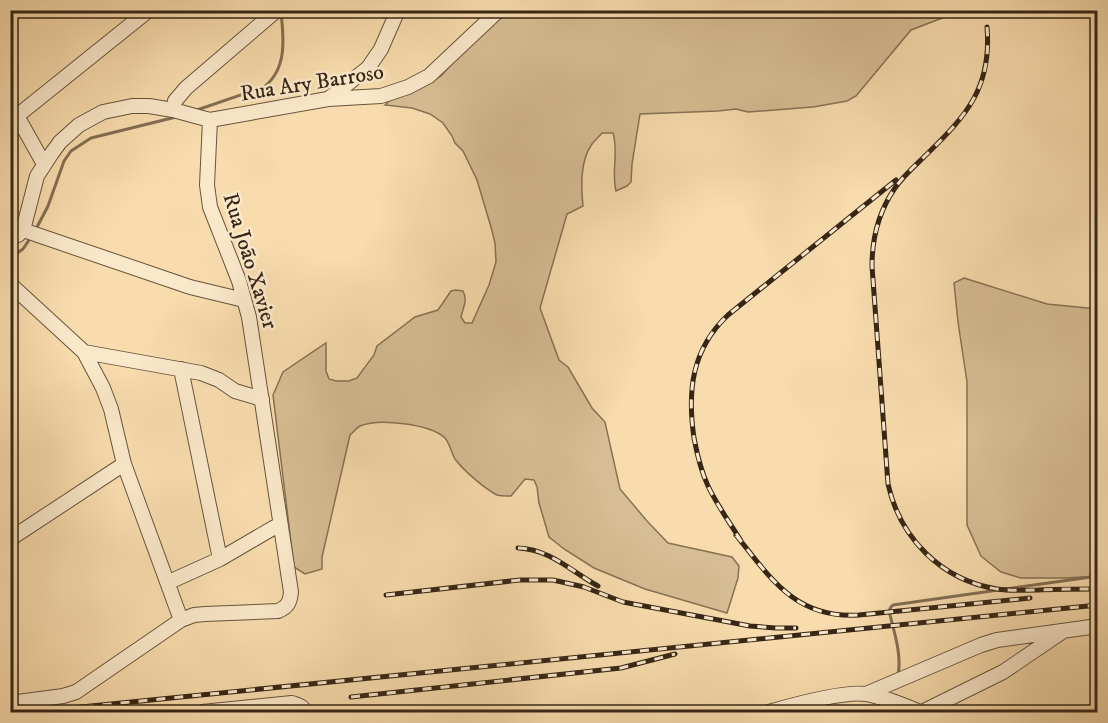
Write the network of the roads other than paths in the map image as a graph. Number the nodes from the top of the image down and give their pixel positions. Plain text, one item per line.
1 (150, 10) edge
2 (277, 10) edge
3 (398, 10) edge
4 (499, 10) edge
5 (328, 99) junction
6 (173, 110) junction
7 (14, 113) edge
8 (210, 120) junction
9 (44, 164) junction
10 (17, 233) edge
11 (10, 284) edge
12 (244, 300) junction
13 (84, 352) junction
14 (181, 369) junction
15 (262, 399) junction
16 (124, 464) junction
17 (280, 524) junction
18 (10, 539) edge
19 (220, 559) junction
20 (169, 582) junction
21 (181, 620) junction
22 (1098, 626) edge
23 (1066, 630) junction
24 (866, 694) junction
25 (10, 703) edge
26 (202, 712) edge
27 (306, 712) edge
28 (769, 712) edge
29 (921, 712) edge

1 - 7 street
2 - 6 street
3 - 5 street
4 - 5 street, Rua Ary Barroso
5 - 8 street, Rua Ary Barroso
6 - 8 street
6 - 9 street
7 - 9 street
8 - 12 street, Rua João Xavier
9 - 10 street
10 - 12 street
11 - 13 street
12 - 15 street, Rua João Xavier
13 - 14 street
13 - 16 street
14 - 15 street
14 - 19 street
15 - 17 street, Rua João Xavier
16 - 18 street
16 - 20 street
17 - 19 street
17 - 21 street, Rua João Xavier
19 - 20 street
20 - 21 street
21 - 25 street
22 - 23 street
23 - 24 street
23 - 29 street
24 - 28 street
24 - 29 street
26 - 27 street

